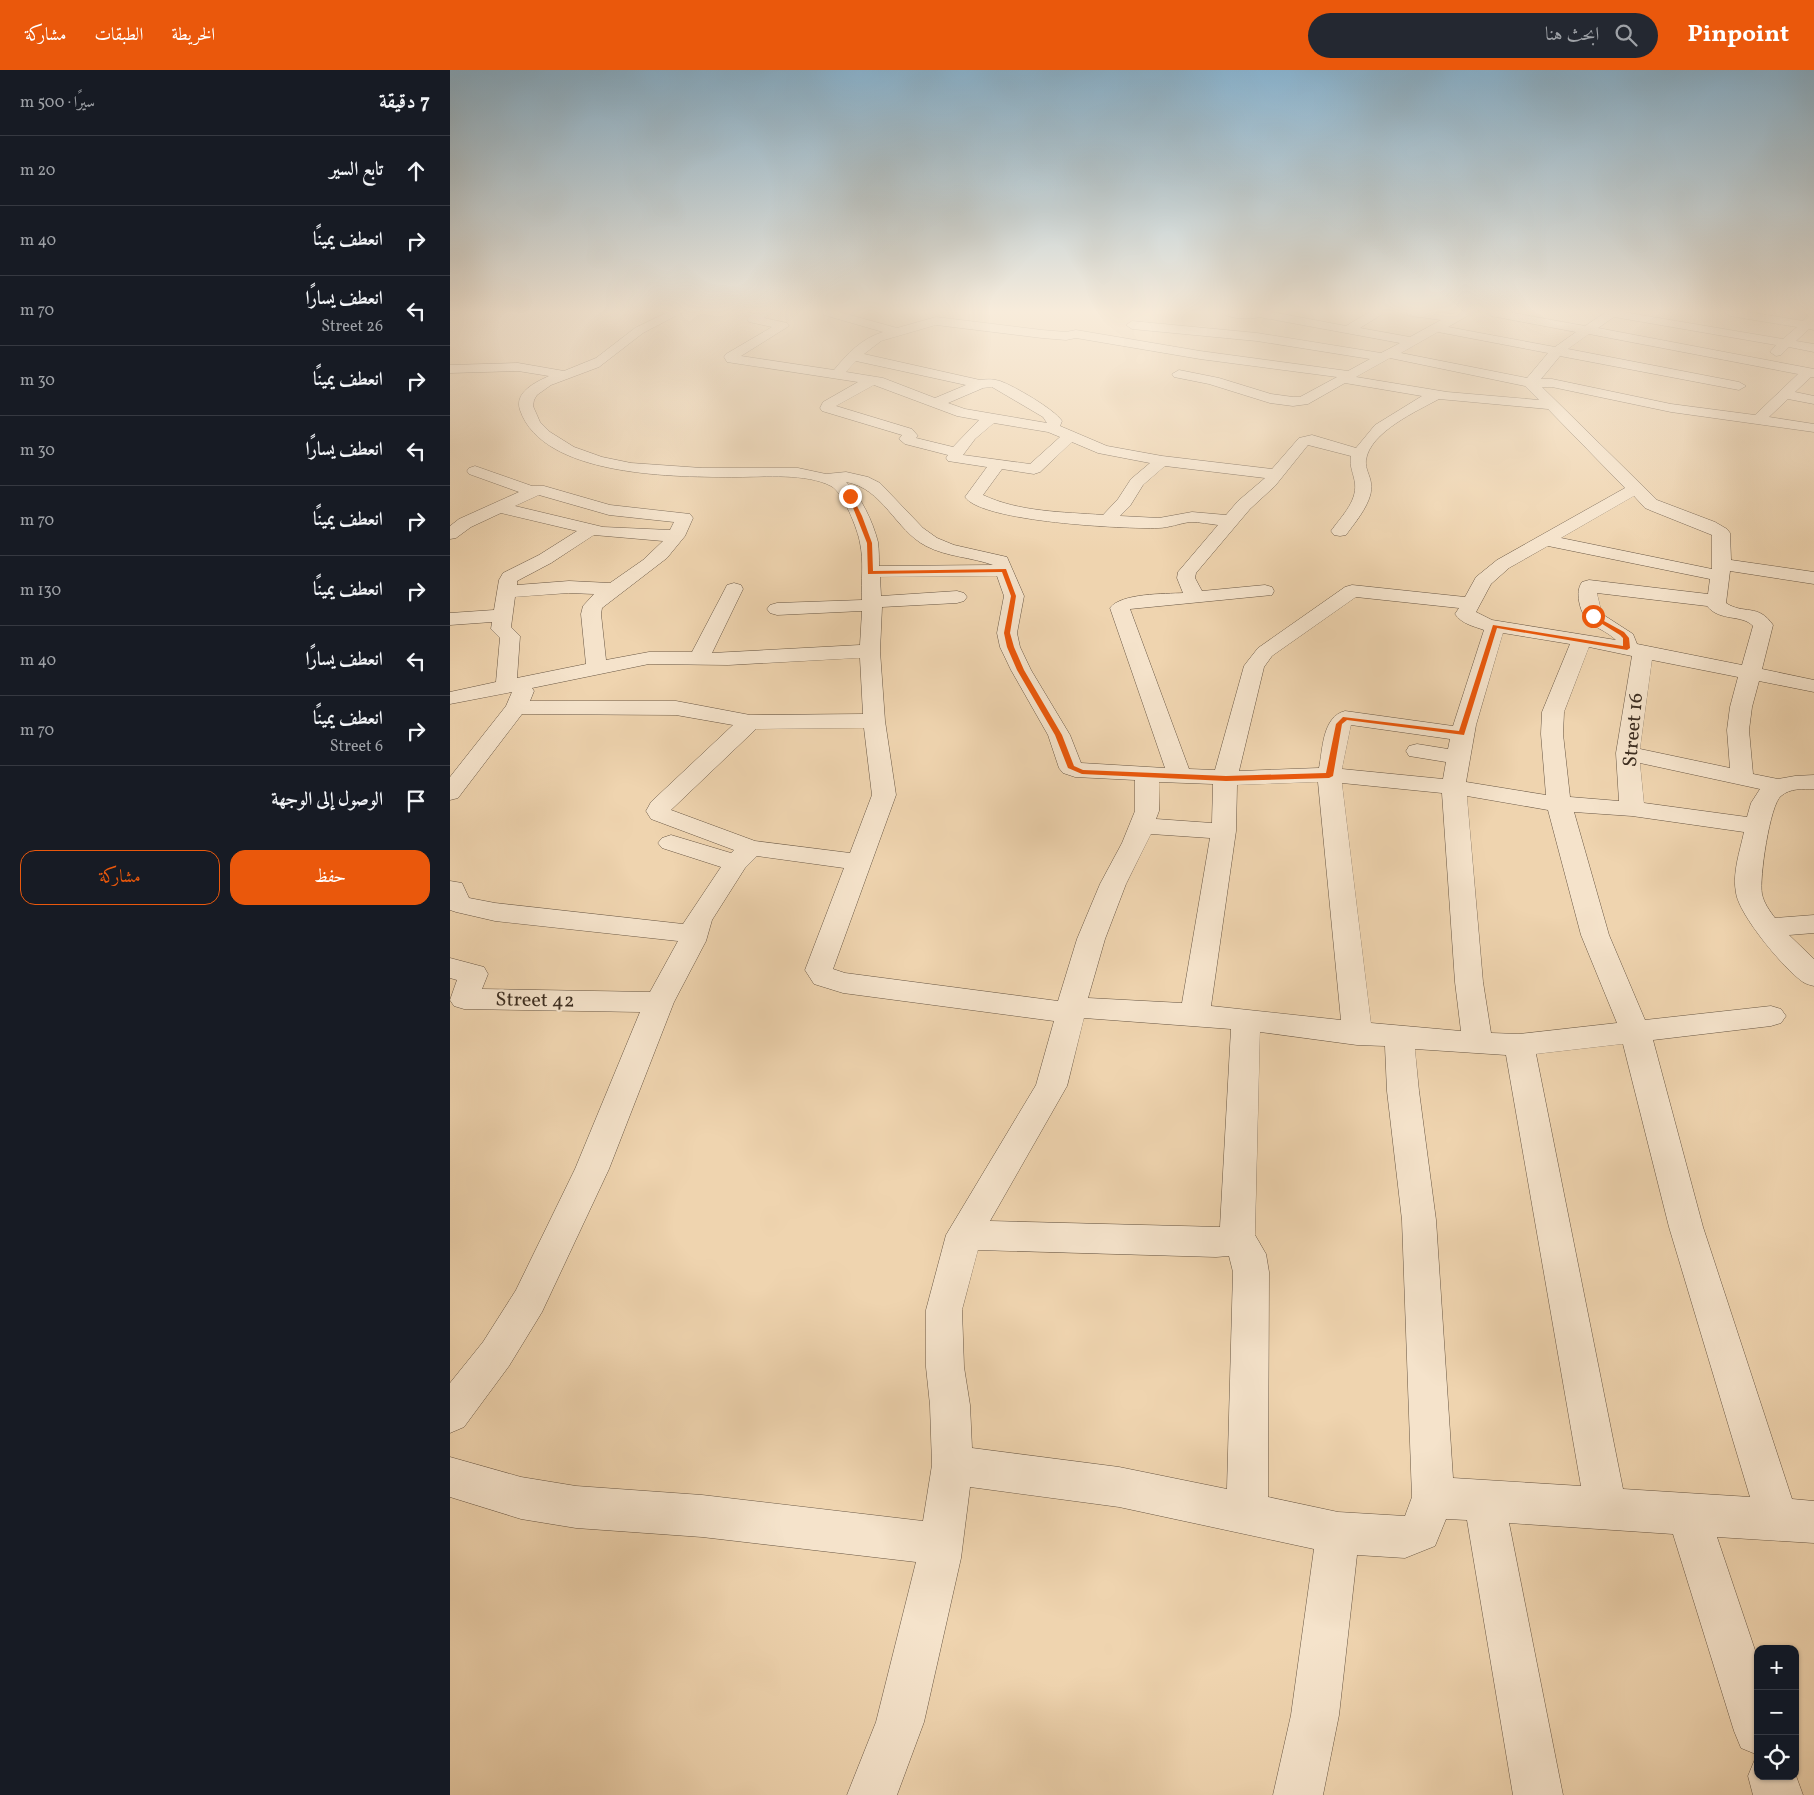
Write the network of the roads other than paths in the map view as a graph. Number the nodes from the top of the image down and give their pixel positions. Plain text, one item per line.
1 (532, 392) edge
2 (850, 392) edge
3 (911, 392) edge
4 (960, 392) edge
5 (1011, 392) edge
6 (1249, 392) edge
7 (1319, 392) edge
8 (1421, 392) edge
9 (1475, 392) edge
10 (1543, 392) edge
11 (1591, 392) edge
12 (1610, 392) edge
13 (1731, 392) edge
14 (1785, 394) joint
15 (1435, 395) junction
16 (1606, 396) junction
17 (1469, 400) junction
18 (1814, 400) edge
19 (935, 403) junction
20 (1552, 404) junction
21 (1707, 413) junction
22 (991, 418) junction
23 (1758, 420) junction
24 (1052, 428) junction
25 (1814, 428) edge
26 (1070, 436) junction
27 (956, 452) junction
28 (1360, 454) junction
29 (1162, 461) junction
30 (997, 466) junction
31 (475, 471) dead end
32 (754, 471) junction
33 (1276, 474) junction
34 (826, 478) junction
35 (737, 487) dead end
36 (1636, 488) junction
37 (532, 491) junction
38 (499, 507) junction
39 (1107, 520) junction
40 (1232, 521) junction
41 (457, 522) edge
42 (592, 529) junction
43 (1340, 531) dead end
44 (450, 534) edge
45 (676, 536) junction
46 (1545, 540) junction
47 (1004, 570) junction
48 (1721, 570) junction
49 (870, 572) junction
50 (1814, 578) edge
51 (613, 589) junction
52 (734, 589) dead end
53 (506, 592) junction
54 (1266, 592) dead end
55 (957, 597) dead end
56 (1195, 598) junction
57 (1717, 601) junction
58 (872, 603) junction
59 (1470, 604) junction
60 (777, 609) dead end
61 (503, 615) junction
62 (450, 620) edge
63 (1495, 626) junction
64 (1582, 640) junction
65 (1635, 650) junction
66 (870, 651) junction
67 (699, 659) junction
68 (597, 668) junction
69 (1750, 673) junction
70 (528, 682) junction
71 (506, 686) junction
72 (1814, 686) edge
73 (450, 698) edge
74 (516, 706) junction
75 (874, 721) junction
76 (750, 722) junction
77 (1459, 746) junction
78 (1417, 751) dead end
79 (1628, 753) junction
80 (1148, 774) junction
81 (1180, 776) junction
82 (1329, 776) junction
83 (1226, 778) junction
84 (1742, 778) junction
85 (1814, 782) edge
86 (1454, 787) junction
87 (1781, 787) junction
88 (450, 793) edge
89 (1559, 804) junction
90 (1632, 810) junction
91 (1142, 826) junction
92 (1758, 826) junction
93 (1224, 831) junction
94 (671, 843) dead end
95 (744, 855) junction
96 (860, 862) junction
97 (450, 889) edge
98 (1814, 924) edge
99 (1769, 927) junction
100 (694, 934) junction
101 (450, 968) edge
102 (1814, 976) edge
103 (659, 1002) junction
104 (1071, 1010) junction
105 (1195, 1015) junction
106 (1771, 1016) dead end
107 (1246, 1020) junction
108 (1635, 1031) junction
109 (1357, 1034) junction
110 (1399, 1037) junction
111 (1478, 1044) junction
112 (1519, 1045) junction
113 (964, 1235) junction
114 (1237, 1240) junction
115 (450, 1414) edge
116 (952, 1465) junction
117 (450, 1477) edge
118 (1433, 1496) junction
119 (1484, 1500) junction
120 (1606, 1507) junction
121 (1688, 1513) junction
122 (1247, 1515) junction
123 (1796, 1522) edge
124 (1338, 1533) junction
125 (941, 1544) junction
126 (1754, 1719) edge
127 (1773, 1780) edge
128 (872, 1795) edge
129 (1298, 1795) edge
130 (1538, 1795) edge
131 (1778, 1795) edge

1 - 32 street
2 - 27 street
3 - 19 street
4 - 19 street
5 - 24 street
6 - 7 street
8 - 15 street
9 - 17 street
10 - 20 street
11 - 16 street
12 - 16 street
13 - 21 street
14 - 18 street
14 - 23 street
15 - 17 street
15 - 28 street
16 - 21 street
17 - 20 street
19 - 22 street
20 - 36 street
21 - 23 street
22 - 24 street
22 - 27 street
23 - 25 street
24 - 26 street
26 - 29 street
26 - 30 street
27 - 30 street
28 - 33 street
28 - 43 street
29 - 33 street
29 - 39 street
30 - 39 street
31 - 37 street
32 - 34 street
32 - 35 street
33 - 40 street
34 - 47 street
34 - 49 street
36 - 46 street
36 - 48 street
37 - 38 street
37 - 45 street
38 - 41 street
38 - 42 street
39 - 40 street
40 - 56 street
41 - 44 street
42 - 45 street
42 - 53 street
45 - 51 street
46 - 48 street
46 - 59 street
47 - 49 street
47 - 80 street
48 - 50 street
48 - 57 street
49 - 58 street
51 - 53 street
51 - 68 street
52 - 67 street
53 - 61 street
54 - 56 street
55 - 58 street
56 - 81 street
57 - 65 street
57 - 69 street
58 - 60 street
58 - 66 street
59 - 63 street
59 - 83 street
61 - 62 street
61 - 71 street
63 - 64 street
63 - 77 street
64 - 65 street
64 - 89 street
65 - 69 street
65 - 79 street, Street 16
66 - 67 street
66 - 75 street
67 - 68 street
68 - 70 street
69 - 72 street
69 - 84 street
70 - 71 street
70 - 74 street
71 - 73 street
74 - 76 street
74 - 88 street
75 - 76 street
75 - 96 street
76 - 95 street
77 - 78 street
77 - 82 street
77 - 86 street
79 - 84 street
79 - 90 street, Street 16
80 - 81 street
80 - 91 street
81 - 83 street
82 - 83 street
82 - 86 street
82 - 109 street
83 - 93 street
84 - 87 street
85 - 87 street
86 - 89 street
86 - 111 street
87 - 92 street
89 - 90 street
89 - 108 street
90 - 92 street
91 - 93 street
91 - 104 street
92 - 99 street
93 - 105 street
94 - 95 street
95 - 96 street
95 - 100 street
96 - 104 street
97 - 100 street
98 - 99 street
99 - 102 street
100 - 103 street
101 - 103 street, Street 42
103 - 115 street
104 - 105 street
104 - 113 street
105 - 107 street
106 - 108 street
107 - 109 street
107 - 114 street
108 - 112 street
108 - 123 street
109 - 110 street
110 - 111 street
110 - 118 street
111 - 112 street
112 - 120 street
113 - 114 street
113 - 116 street
114 - 122 street
116 - 122 street
116 - 125 street
117 - 125 street
118 - 119 street
118 - 124 street
119 - 120 street
119 - 130 street
120 - 121 street
121 - 123 street
121 - 126 street
122 - 124 street
124 - 129 street
125 - 128 street
127 - 131 street

